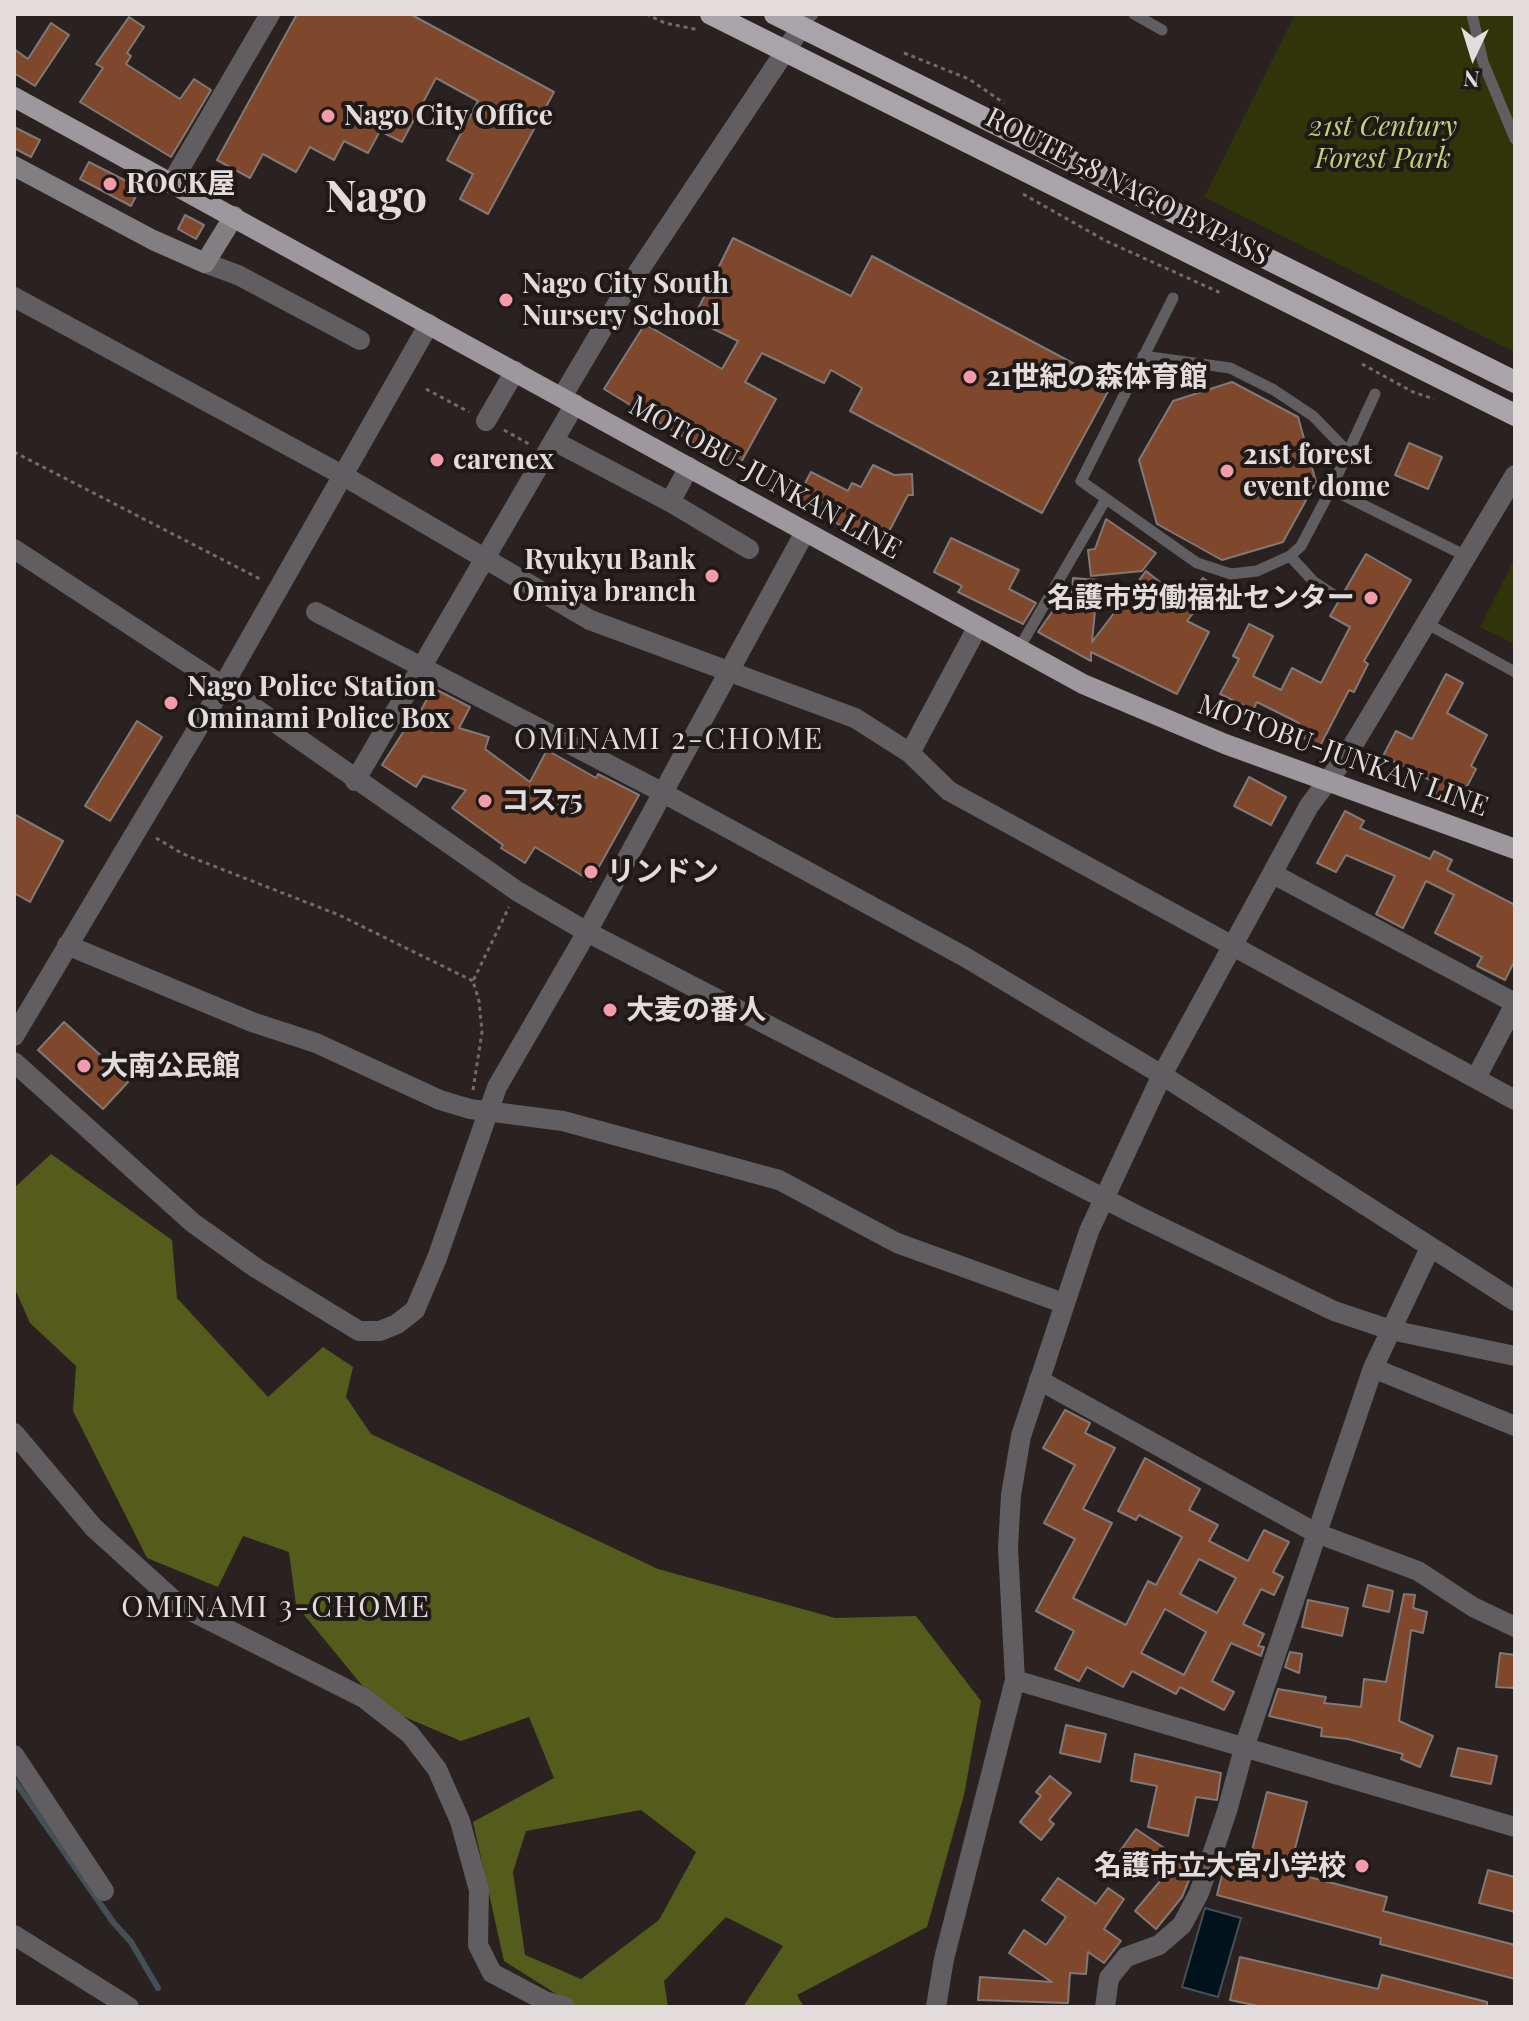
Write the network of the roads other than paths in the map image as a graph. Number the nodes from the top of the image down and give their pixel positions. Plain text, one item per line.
1 (270, 14) edge
2 (711, 14) edge
3 (775, 14) edge
4 (1134, 14) edge
5 (1472, 14) edge
6 (808, 20) edge
7 (1162, 30) dead end
8 (785, 51) junction
9 (14, 97) edge
10 (1515, 139) edge
11 (14, 166) edge
12 (172, 182) junction
13 (234, 216) junction
14 (205, 263) junction
15 (14, 297) edge
16 (1173, 298) dead end
17 (429, 324) junction
18 (360, 340) dead end
19 (1143, 356) junction
20 (515, 371) junction
21 (1515, 382) edge
22 (1375, 394) dead end
23 (568, 400) junction
24 (1515, 415) edge
25 (486, 421) dead end
26 (554, 441) junction
27 (1349, 453) junction
28 (689, 467) junction
29 (1515, 475) edge
30 (344, 476) junction
31 (1331, 489) junction
32 (1106, 499) junction
33 (670, 502) junction
34 (805, 532) junction
35 (14, 549) edge
36 (749, 549) dead end
37 (1290, 556) junction
38 (1466, 556) junction
39 (488, 558) junction
40 (1334, 595) dead end
41 (316, 612) dead end
42 (1426, 623) junction
43 (977, 628) junction
44 (1018, 650) junction
45 (423, 667) junction
46 (730, 670) junction
47 (1515, 672) edge
48 (223, 686) junction
49 (910, 753) junction
50 (1329, 780) junction
51 (355, 781) junction
52 (663, 793) junction
53 (1515, 849) edge
54 (1273, 874) junction
55 (587, 932) junction
56 (67, 945) junction
57 (1231, 947) junction
58 (1515, 1004) edge
59 (14, 1036) edge
60 (14, 1062) edge
61 (1162, 1075) junction
62 (1476, 1078) junction
63 (1515, 1100) edge
64 (479, 1109) junction
65 (1103, 1196) junction
66 (1430, 1248) junction
67 (1515, 1301) edge
68 (1063, 1303) junction
69 (1391, 1330) junction
70 (1515, 1356) edge
71 (1373, 1368) junction
72 (1039, 1380) junction
73 (1515, 1426) edge
74 (14, 1433) edge
75 (1316, 1533) junction
76 (1515, 1627) edge
77 (1015, 1680) junction
78 (1245, 1745) junction
79 (14, 1755) edge
80 (1515, 1827) edge
81 (104, 1891) dead end
82 (14, 1935) edge
83 (129, 2007) edge
84 (565, 2007) edge
85 (936, 2007) edge
86 (1105, 2007) edge

1 - 12 street
2 - 8 highway, ROUTE 58 NAGO BYPASS
3 - 6 highway, ROUTE 58 NAGO BYPASS
4 - 7 lane
5 - 10 lane
6 - 8 street
6 - 21 highway, ROUTE 58 NAGO BYPASS
8 - 23 street
8 - 24 highway, ROUTE 58 NAGO BYPASS
9 - 12 main road, MOTOBU-JUNKAN LINE
11 - 14 main road
12 - 13 main road, MOTOBU-JUNKAN LINE
13 - 14 main road
13 - 17 main road, MOTOBU-JUNKAN LINE
14 - 18 street
15 - 30 street
16 - 19 lane
17 - 20 main road, MOTOBU-JUNKAN LINE
17 - 30 street
19 - 27 lane
19 - 32 lane
20 - 23 main road, MOTOBU-JUNKAN LINE
20 - 25 street
22 - 27 lane
23 - 26 street
23 - 28 main road, MOTOBU-JUNKAN LINE
26 - 33 street
26 - 39 street
27 - 31 lane
28 - 33 street
28 - 34 main road, MOTOBU-JUNKAN LINE
29 - 38 street
30 - 39 street
30 - 48 street
31 - 37 lane
31 - 38 lane
32 - 37 lane
32 - 44 lane
33 - 36 street
34 - 43 main road, MOTOBU-JUNKAN LINE
34 - 46 street
35 - 48 street
37 - 40 lane
38 - 42 street
39 - 45 street
39 - 46 street
41 - 45 street
42 - 47 lane
42 - 50 street
43 - 44 main road, MOTOBU-JUNKAN LINE
43 - 49 street
44 - 50 main road, MOTOBU-JUNKAN LINE
45 - 51 street
45 - 52 street
46 - 49 street
46 - 52 street
48 - 51 street
48 - 56 street
49 - 57 street
50 - 53 main road, MOTOBU-JUNKAN LINE
50 - 54 street
51 - 55 street
52 - 55 street
52 - 61 street
54 - 57 street
54 - 58 street
55 - 64 street
55 - 65 street
56 - 59 street
56 - 64 street
57 - 61 street
57 - 62 street
58 - 62 street
60 - 64 street
61 - 65 street
61 - 66 street
62 - 63 street
64 - 68 street
65 - 68 street
65 - 69 street
66 - 67 street
66 - 69 street
68 - 72 street
69 - 70 street
69 - 71 street
71 - 73 street
71 - 75 street
72 - 75 street
72 - 77 street
74 - 84 street
75 - 76 street
75 - 78 street
77 - 78 street
77 - 85 street
78 - 80 street
78 - 86 street
79 - 81 street
82 - 83 street

